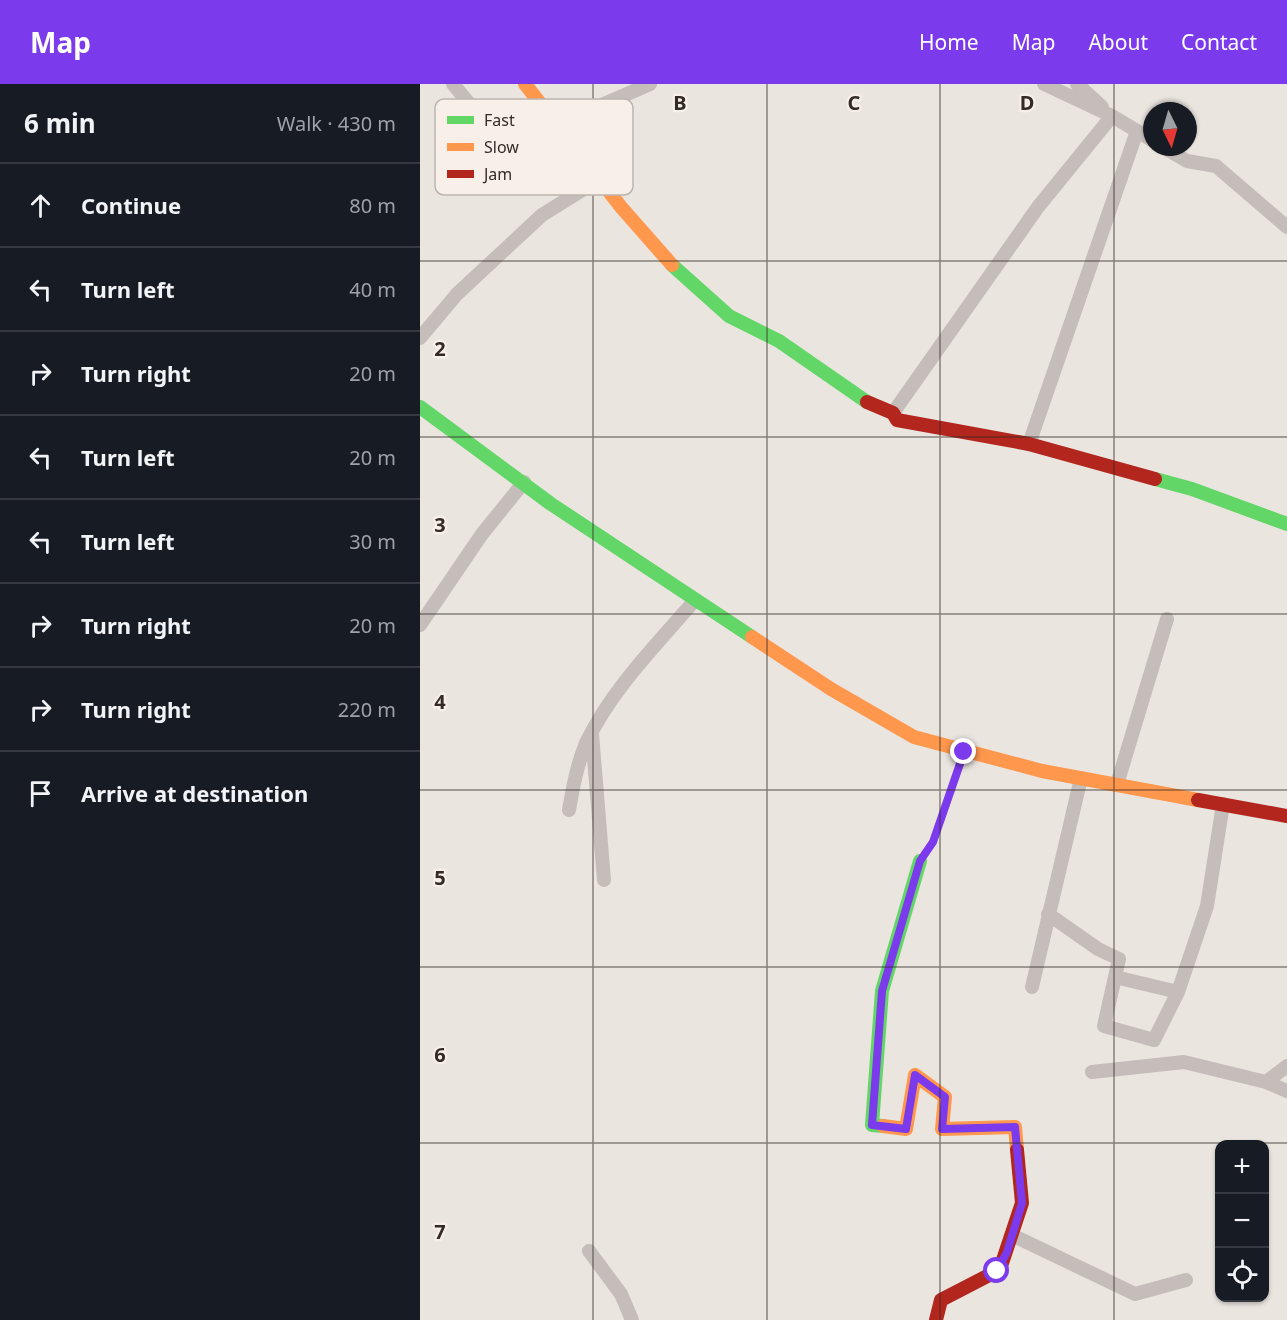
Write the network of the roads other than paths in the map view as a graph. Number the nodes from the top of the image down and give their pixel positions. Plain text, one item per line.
1 (453, 84) edge
2 (525, 84) edge
3 (650, 84) edge
4 (1044, 84) edge
5 (1077, 84) edge
6 (465, 99) edge
7 (537, 99) edge
8 (616, 99) edge
9 (1112, 116) junction
10 (1137, 131) junction
11 (1143, 135) edge
12 (1178, 156) edge
13 (574, 195) edge
14 (613, 195) edge
15 (1287, 227) edge
16 (420, 338) edge
17 (420, 406) edge
18 (893, 413) junction
19 (1029, 444) junction
20 (524, 482) junction
21 (1287, 524) edge
22 (695, 600) junction
23 (1167, 619) dead end
24 (420, 626) edge
25 (592, 734) junction
26 (964, 752) junction
27 (1081, 778) junction
28 (1115, 784) junction
29 (1223, 804) junction
30 (569, 810) dead end
31 (1287, 816) edge
32 (920, 861) joint
33 (604, 880) dead end
34 (1048, 914) junction
35 (1115, 977) junction
36 (1032, 987) dead end
37 (1178, 992) junction
38 (1287, 1066) edge
39 (1092, 1072) dead end
40 (1266, 1082) junction
41 (1287, 1091) edge
42 (1012, 1235) junction
43 (589, 1251) dead end
44 (1185, 1280) dead end
45 (632, 1320) edge
46 (936, 1320) edge

1 - 6 street
2 - 7 street
3 - 8 street
4 - 9 street
5 - 9 street
9 - 10 street
9 - 18 street
10 - 11 street
10 - 19 street
12 - 15 street
13 - 16 street
14 - 18 street
17 - 20 street
18 - 19 street
19 - 21 street
20 - 22 street
20 - 24 street
22 - 25 street
22 - 26 street
23 - 28 street
25 - 30 street
25 - 33 street
26 - 27 street
26 - 32 lane
27 - 28 street
27 - 34 street
28 - 29 street
29 - 31 street
29 - 37 street
32 - 42 street
34 - 35 street
34 - 36 street
35 - 37 street
35 - 37 street
38 - 40 street
39 - 40 street
40 - 41 street
42 - 44 street
42 - 46 street
43 - 45 street

